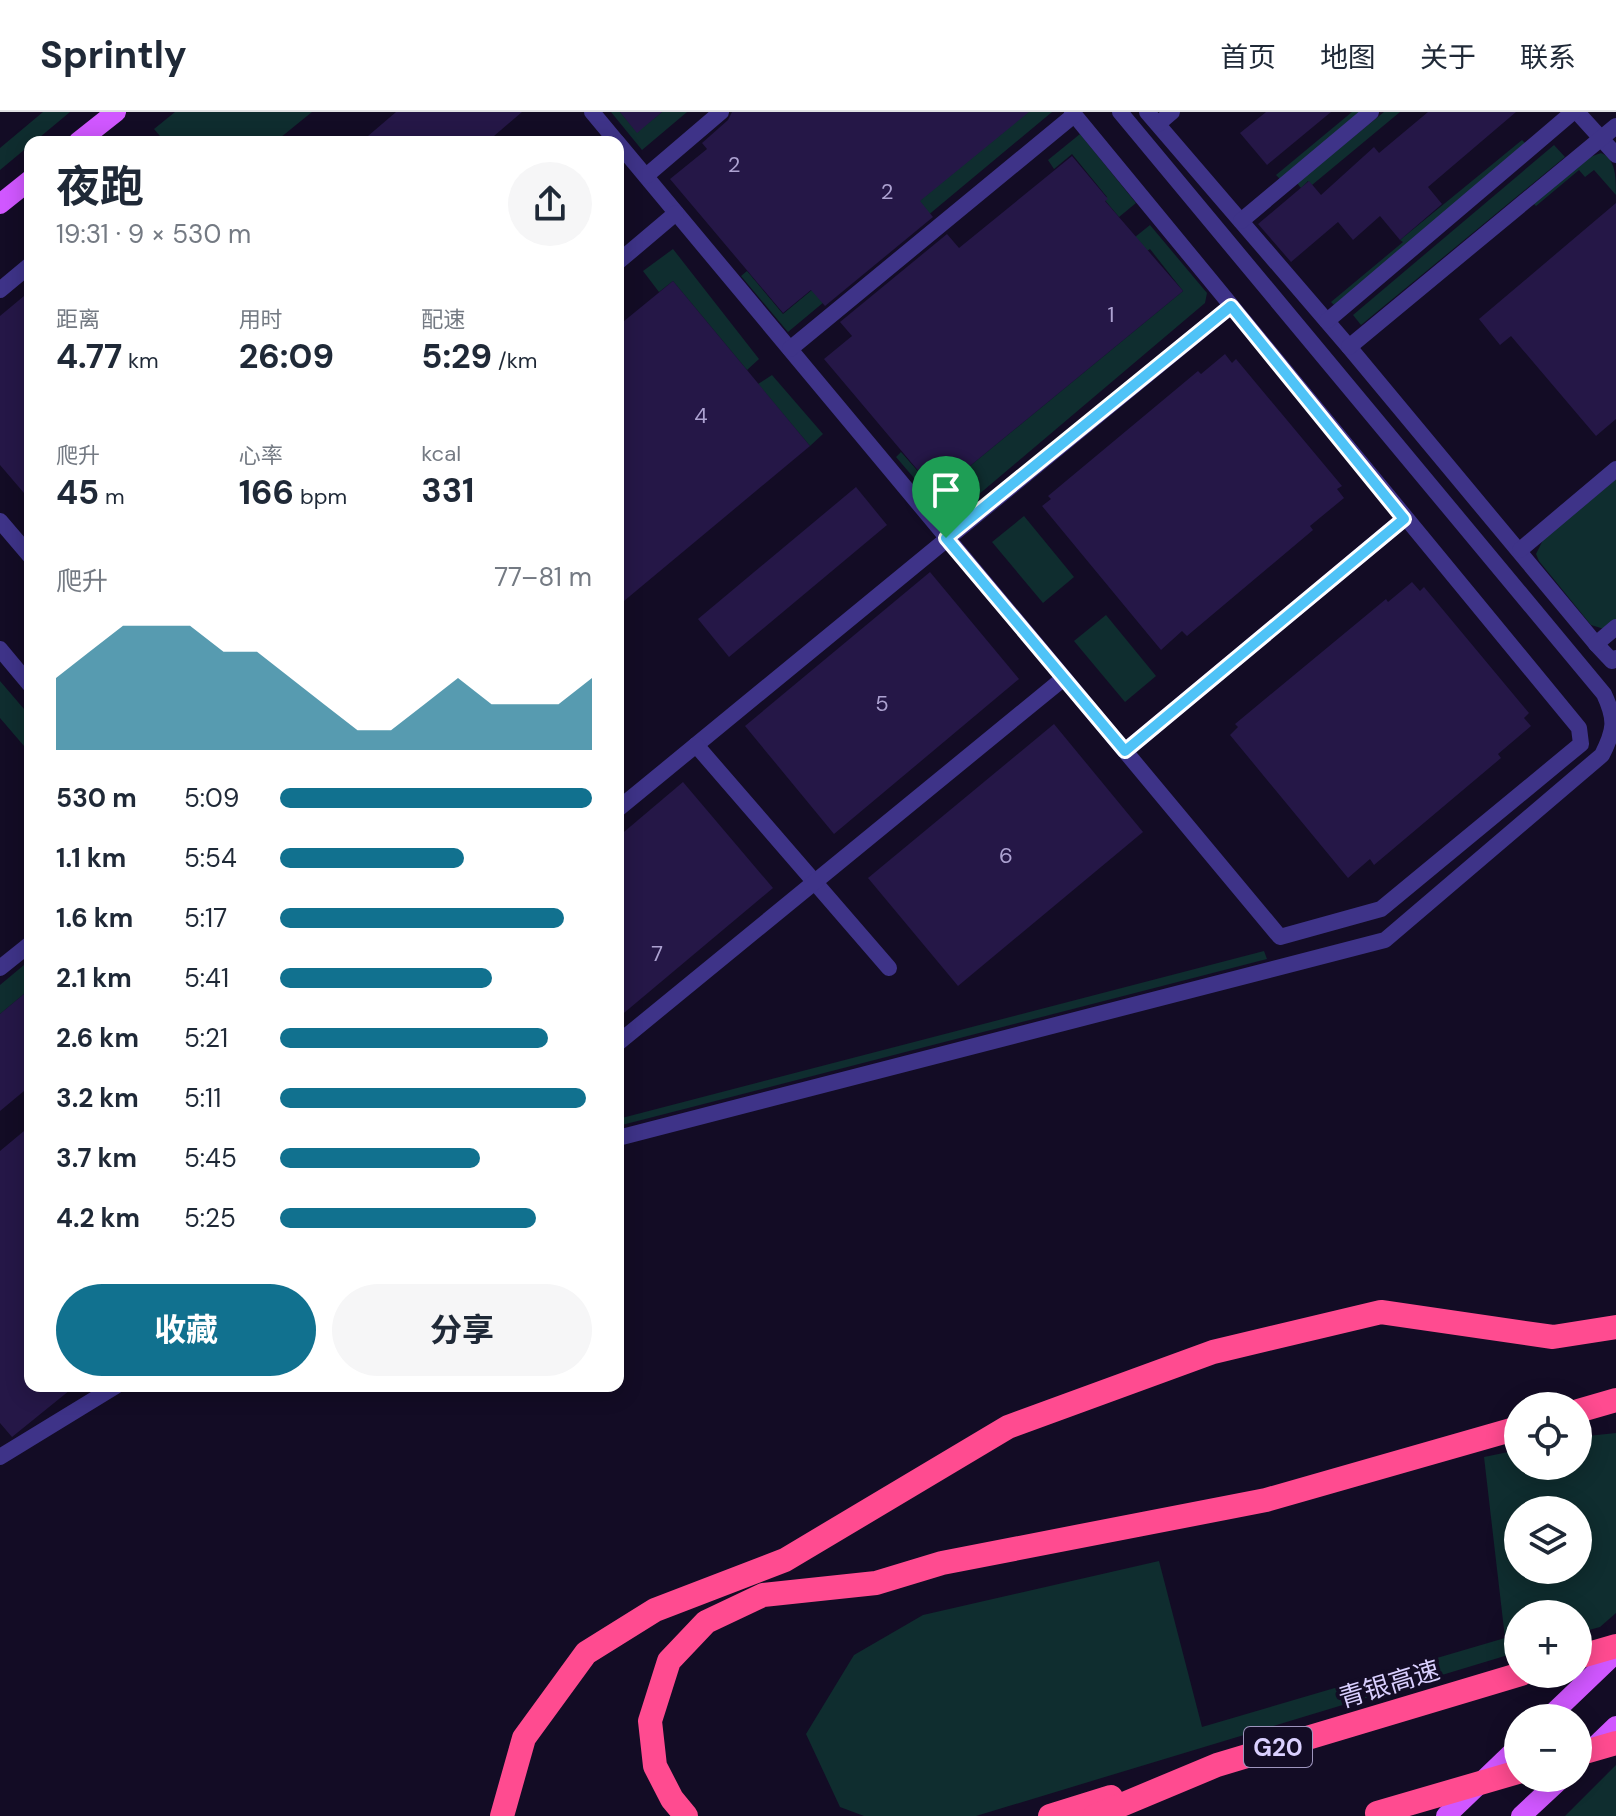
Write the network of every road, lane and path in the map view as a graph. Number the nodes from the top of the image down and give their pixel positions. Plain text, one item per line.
1 (116, 112) edge
2 (592, 112) edge
3 (721, 112) edge
4 (1120, 112) edge
5 (1172, 112) edge
6 (1371, 112) edge
7 (1575, 112) edge
8 (1073, 114) edge
9 (1152, 118) edge
10 (1616, 126) edge
11 (86, 136) edge
12 (613, 136) edge
13 (1603, 139) junction
14 (624, 149) edge
15 (1616, 155) edge
16 (646, 176) junction
17 (24, 185) edge
18 (0, 204) edge
19 (676, 213) junction
20 (1241, 221) junction
21 (624, 257) edge
22 (24, 270) edge
23 (0, 290) edge
24 (1231, 306) junction
25 (1327, 321) junction
26 (1349, 347) junction
27 (790, 349) junction
28 (1616, 469) edge
29 (1404, 519) junction
30 (0, 521) edge
31 (946, 538) junction
32 (24, 549) edge
33 (1520, 550) junction
34 (1616, 627) edge
35 (1596, 644) junction
36 (0, 649) edge
37 (1614, 660) edge
38 (24, 678) edge
39 (1064, 678) junction
40 (696, 745) junction
41 (1125, 751) junction
42 (624, 800) edge
43 (814, 882) junction
44 (24, 949) edge
45 (0, 968) edge
46 (889, 968) dead end
47 (624, 1038) edge
48 (624, 1136) edge
49 (1616, 1327) edge
50 (106, 1392) edge
51 (1616, 1400) edge
52 (1592, 1407) edge
53 (1504, 1432) edge
54 (0, 1457) edge
55 (1616, 1646) edge
56 (1592, 1653) edge
57 (1616, 1653) edge
58 (1504, 1679) edge
59 (1563, 1704) edge
60 (1616, 1726) edge
61 (1616, 1743) edge
62 (1592, 1749) edge
63 (1592, 1750) edge
64 (1504, 1760) edge
65 (1217, 1765) junction
66 (1504, 1776) edge
67 (1547, 1792) edge
68 (1373, 1815) edge
69 (502, 1816) edge
70 (686, 1816) edge
71 (1050, 1816) edge
72 (1095, 1816) edge
73 (1446, 1816) edge
74 (1521, 1816) edge

1 - 11 main road
2 - 12 street
3 - 16 street
4 - 48 street
5 - 9 street
6 - 20 street
7 - 13 street
7 - 25 street
8 - 24 street
8 - 27 street
9 - 20 street
10 - 13 street
13 - 15 street
13 - 26 street
14 - 16 street
16 - 19 street
17 - 18 main road
19 - 21 street
19 - 27 street
20 - 25 street
22 - 23 street
24 - 29 street
24 - 31 street
25 - 26 street
26 - 33 street
27 - 31 street
28 - 33 street
29 - 41 street
29 - 41 street
30 - 32 street
31 - 39 street
31 - 40 street
33 - 35 street
34 - 35 street
35 - 37 street
36 - 38 street
39 - 41 street
39 - 43 street
40 - 42 street
40 - 43 street
43 - 46 street
43 - 47 street
44 - 45 street
49 - 69 highway
50 - 54 street
51 - 52 highway
53 - 70 highway
55 - 56 highway
57 - 59 main road
58 - 65 highway, 青银高速 / G20
60 - 62 main road
61 - 63 highway, bridge
64 - 73 main road
65 - 71 highway
65 - 72 highway, 青银高速 / G20
66 - 68 highway, bridge
67 - 74 main road

